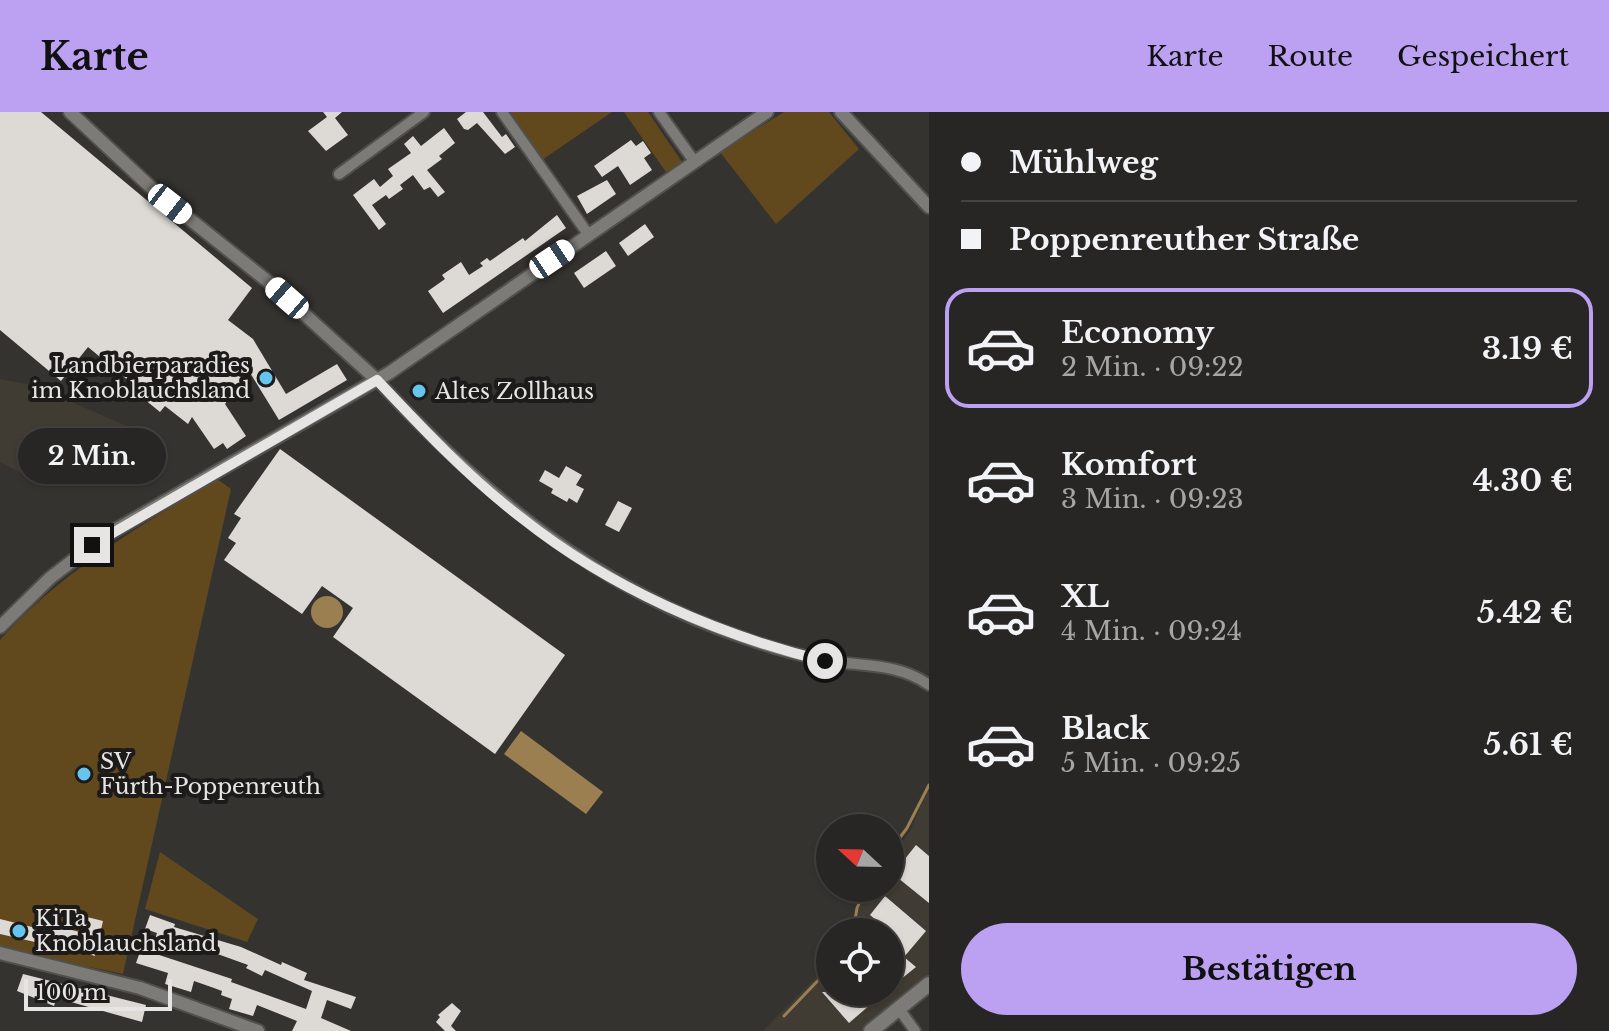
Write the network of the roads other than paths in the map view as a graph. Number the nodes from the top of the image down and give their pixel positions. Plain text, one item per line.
1 (70, 112) edge
2 (424, 112) edge
3 (502, 112) edge
4 (659, 112) edge
5 (767, 112) edge
6 (841, 112) edge
7 (694, 161) junction
8 (339, 174) dead end
9 (929, 207) edge
10 (588, 234) junction
11 (377, 380) junction
12 (0, 627) edge
13 (929, 685) edge
14 (0, 953) edge
15 (929, 984) edge
16 (899, 1009) junction
17 (258, 1031) edge
18 (871, 1031) edge
19 (915, 1031) edge

1 - 11 street
2 - 8 street
3 - 10 street
4 - 7 street
5 - 7 street
6 - 9 street
7 - 10 street
10 - 11 street
11 - 12 street
11 - 13 street
14 - 17 street
15 - 16 main road
16 - 18 main road
16 - 19 street

